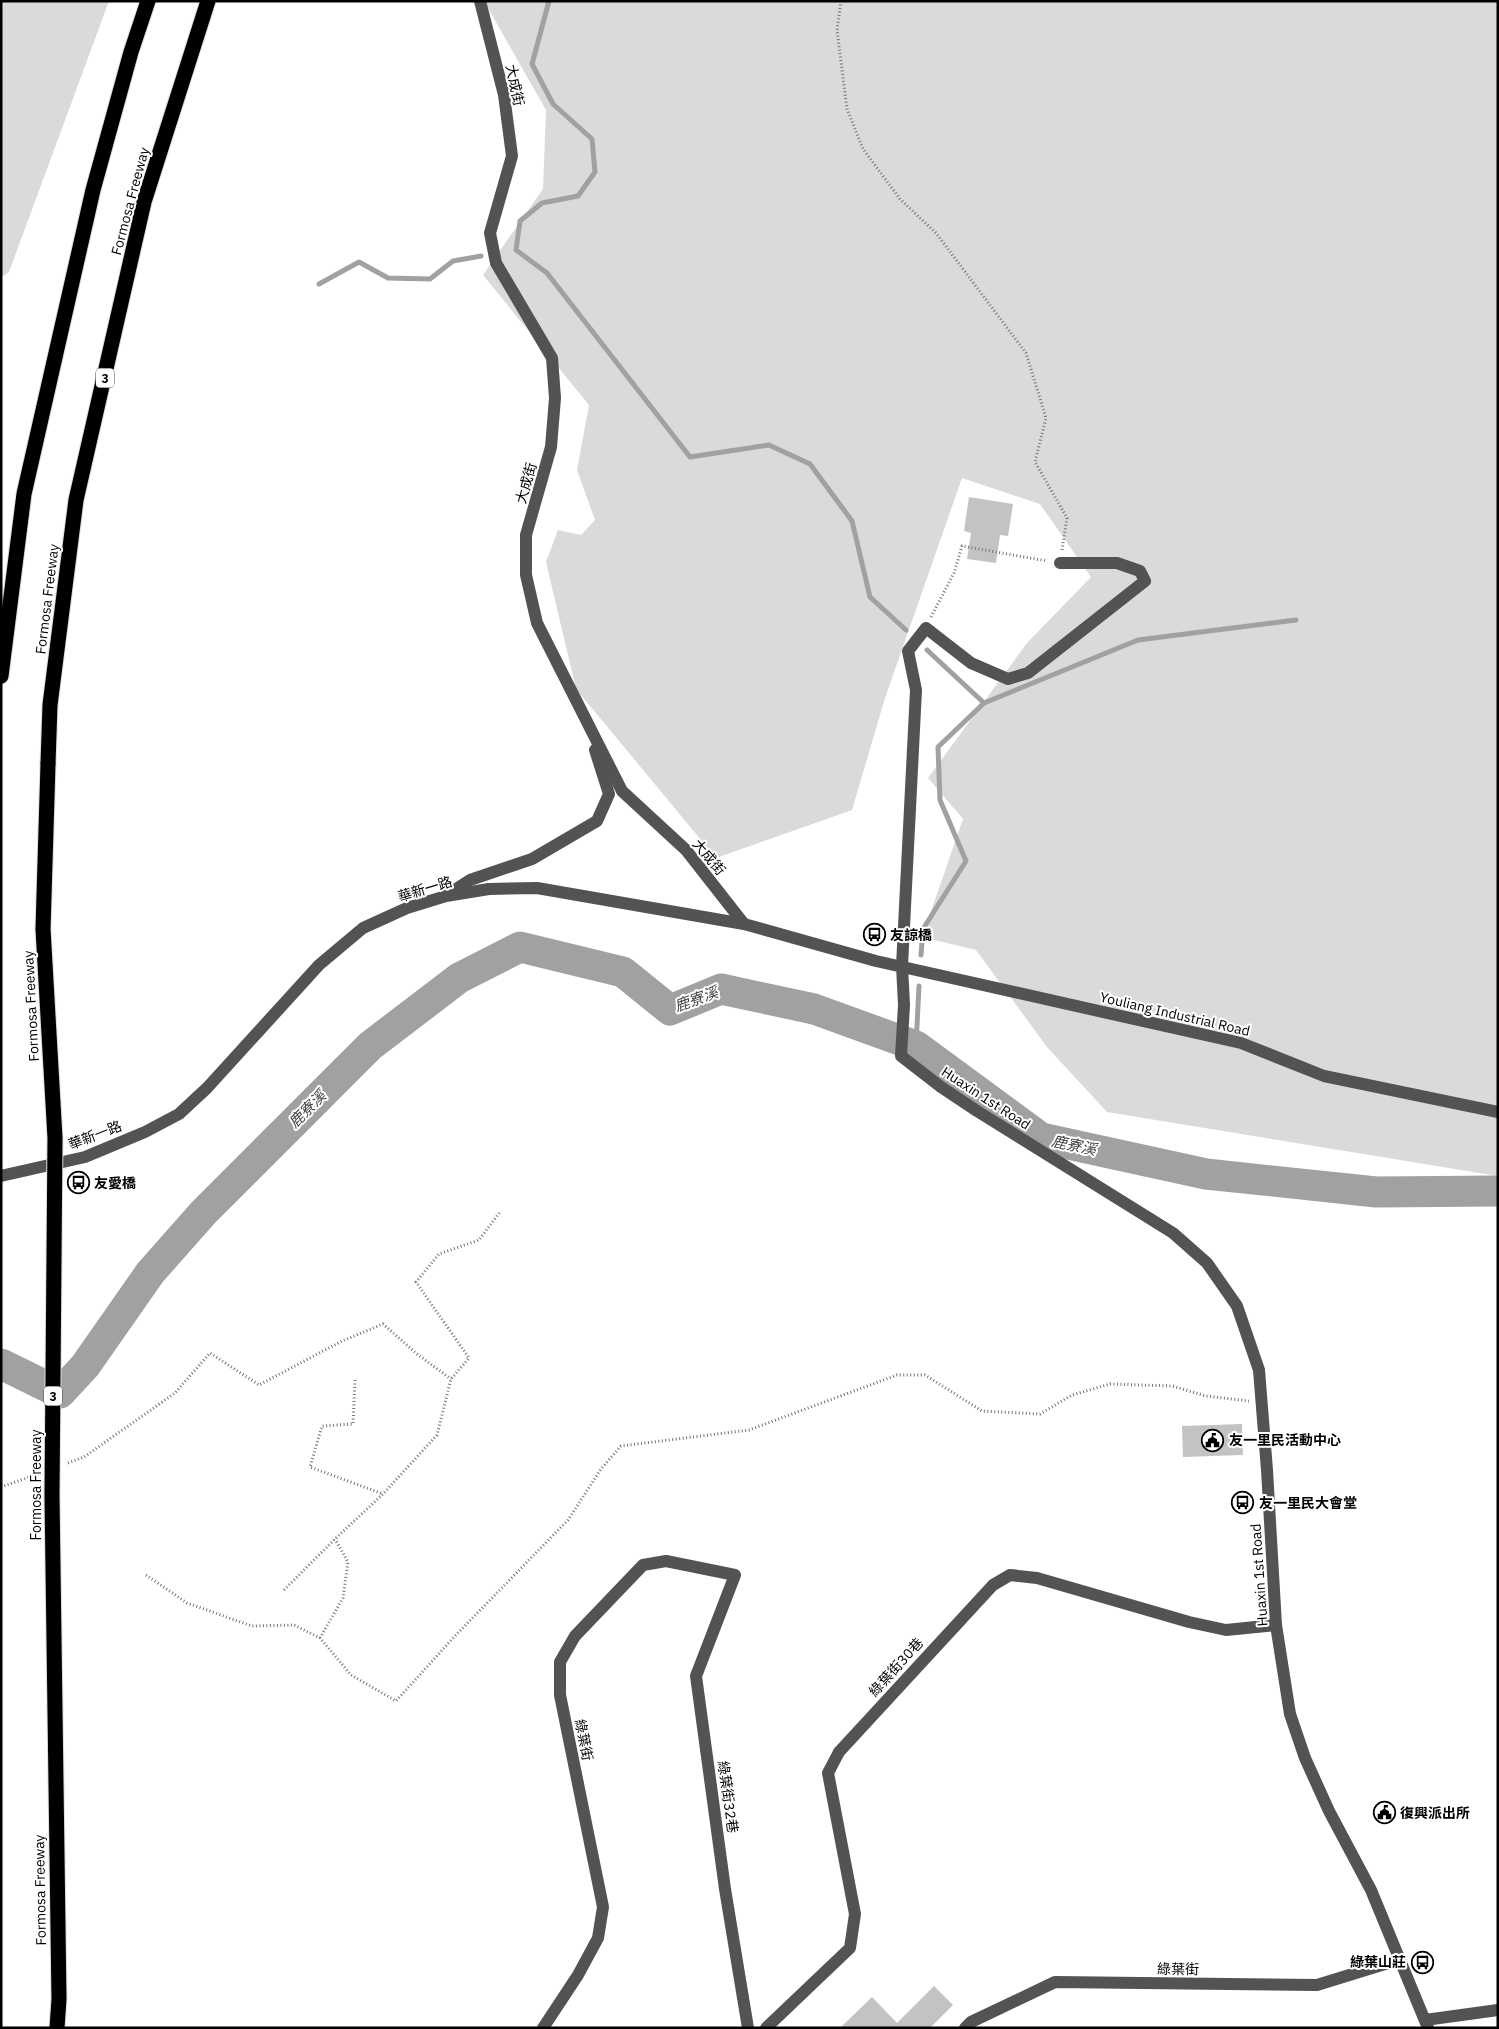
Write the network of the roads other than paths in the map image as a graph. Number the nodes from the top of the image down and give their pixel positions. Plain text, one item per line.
1 (148, 1) edge
2 (208, 1) edge
3 (480, 1) edge
4 (1060, 563) road end
5 (1, 676) edge
6 (581, 708) junction
7 (446, 896) junction
8 (744, 924) junction
9 (902, 966) junction
10 (1498, 1112) edge
11 (1, 1176) edge
12 (735, 1575) joint
13 (1276, 1625) junction
14 (1398, 1960) junction
15 (1498, 2010) edge
16 (1426, 2024) edge
17 (57, 2028) edge
18 (543, 2028) edge
19 (748, 2028) edge
20 (766, 2028) edge
21 (965, 2028) edge

1 - 5 highway
2 - 17 highway, Formosa Freeway / 3, bridge
3 - 6 street, 大成街
4 - 9 street
6 - 7 street
6 - 8 street, 大成街
7 - 8 street, 華新一路
7 - 11 street, 華新一路
8 - 9 street, 華新一路
9 - 10 street, Youliang Industrial Road
9 - 13 street, Huaxin 1st Road
12 - 18 street, 綠葉街
12 - 19 street, 綠葉街32巷
13 - 14 street, Huaxin 1st Road
13 - 20 street, 綠葉街30巷
14 - 16 street, Huaxin 1st Road
14 - 21 street, 綠葉街
15 - 16 street

